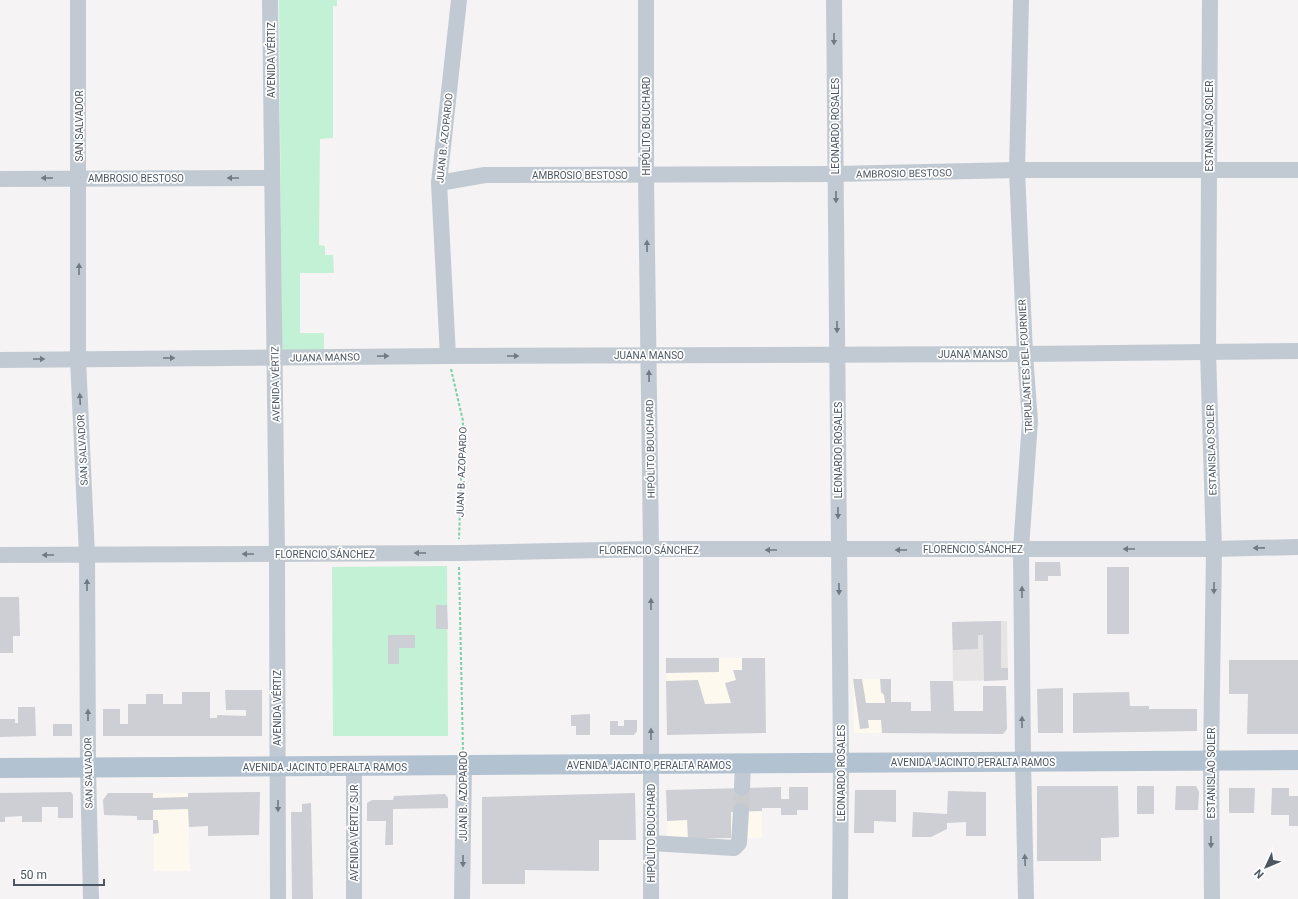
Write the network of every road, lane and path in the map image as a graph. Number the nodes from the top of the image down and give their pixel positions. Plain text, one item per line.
1 (78, 0) edge
2 (270, 0) edge
3 (460, 0) edge
4 (646, 0) edge
5 (834, 0) edge
6 (1021, 0) edge
7 (1210, 0) edge
8 (1017, 170) junction
9 (1298, 170) edge
10 (1209, 171) junction
11 (835, 174) junction
12 (646, 175) junction
13 (79, 178) junction
14 (272, 178) junction
15 (0, 179) edge
16 (439, 183) junction
17 (1208, 351) junction
18 (1298, 351) edge
19 (837, 354) junction
20 (1025, 354) junction
21 (648, 355) junction
22 (448, 356) junction
23 (274, 358) junction
24 (78, 359) junction
25 (0, 360) edge
26 (1298, 547) edge
27 (651, 549) junction
28 (1021, 549) junction
29 (1214, 549) junction
30 (839, 550) junction
31 (459, 553) junction
32 (277, 554) junction
33 (0, 555) edge
34 (87, 555) junction
35 (1298, 760) edge
36 (1023, 761) junction
37 (1210, 761) junction
38 (841, 763) junction
39 (743, 764) junction
40 (651, 765) junction
41 (464, 766) junction
42 (277, 767) junction
43 (354, 767) junction
44 (0, 768) edge
45 (88, 768) junction
46 (742, 788) tunnel mouth
47 (741, 811) tunnel mouth
48 (651, 843) junction
49 (91, 899) edge
50 (278, 899) edge
51 (354, 899) edge
52 (462, 899) edge
53 (652, 899) edge
54 (840, 899) edge
55 (1026, 899) edge
56 (1212, 899) edge

1 - 13 street, SAN SALVADOR
2 - 14 street, AVENIDA VÉRTIZ
3 - 16 street, JUAN B. AZOPARDO
4 - 12 street, HIPÓLITO BOUCHARD
5 -> 11 street, LEONARDO ROSALES
6 - 8 street, TRIPULANTES DEL FOURNIER
7 - 10 street, ESTANISLAO SOLER
8 - 10 street, AMBROSIO BESTOSO
8 - 11 street, AMBROSIO BESTOSO
8 - 20 street, TRIPULANTES DEL FOURNIER
9 - 10 street, AMBROSIO BESTOSO
10 - 17 street, ESTANISLAO SOLER
11 - 12 street, AMBROSIO BESTOSO
11 -> 19 street, LEONARDO ROSALES
12 - 16 street, AMBROSIO BESTOSO
21 -> 12 street, HIPÓLITO BOUCHARD
14 -> 13 street, AMBROSIO BESTOSO
13 -> 15 street, AMBROSIO BESTOSO
24 -> 13 street, SAN SALVADOR
14 - 23 street, AVENIDA VÉRTIZ
16 - 22 street, JUAN B. AZOPARDO
17 - 18 street, JUANA MANSO
17 - 20 street, JUANA MANSO
17 - 29 street, ESTANISLAO SOLER
19 - 20 street, JUANA MANSO
19 - 21 street, JUANA MANSO
19 -> 30 street, LEONARDO ROSALES
20 - 28 street, TRIPULANTES DEL FOURNIER
22 -> 21 street, JUANA MANSO
27 -> 21 street, HIPÓLITO BOUCHARD
23 -> 22 street, JUANA MANSO
22 - 31 path, JUAN B. AZOPARDO
24 -> 23 street, JUANA MANSO
23 - 32 street, AVENIDA VÉRTIZ
25 -> 24 street, JUANA MANSO
34 -> 24 street, SAN SALVADOR
26 -> 29 street, FLORENCIO SÁNCHEZ
30 -> 27 street, FLORENCIO SÁNCHEZ
27 - 31 street, FLORENCIO SÁNCHEZ
40 -> 27 street, HIPÓLITO BOUCHARD
29 -> 28 street, FLORENCIO SÁNCHEZ
28 -> 30 street, FLORENCIO SÁNCHEZ
36 -> 28 street, TRIPULANTES DEL FOURNIER
29 -> 37 street, ESTANISLAO SOLER
30 -> 38 street, LEONARDO ROSALES
31 -> 32 street, FLORENCIO SÁNCHEZ
31 - 41 path, JUAN B. AZOPARDO
32 -> 34 street, FLORENCIO SÁNCHEZ
32 - 42 street, AVENIDA VÉRTIZ
34 -> 33 street, FLORENCIO SÁNCHEZ
45 -> 34 street, SAN SALVADOR
35 - 37 main road, AVENIDA JACINTO PERALTA RAMOS
36 - 37 main road, AVENIDA JACINTO PERALTA RAMOS
36 - 38 main road, AVENIDA JACINTO PERALTA RAMOS
55 -> 36 street, TRIPULANTES DEL FOURNIER
37 -> 56 street, ESTANISLAO SOLER
38 - 39 main road, AVENIDA JACINTO PERALTA RAMOS
38 - 54 street, LEONARDO ROSALES
39 - 40 main road, AVENIDA JACINTO PERALTA RAMOS
39 - 46 street
40 - 41 main road, AVENIDA JACINTO PERALTA RAMOS
40 - 48 street, HIPÓLITO BOUCHARD
41 - 43 main road, AVENIDA JACINTO PERALTA RAMOS
41 -> 52 street, JUAN B. AZOPARDO
42 - 43 main road, AVENIDA JACINTO PERALTA RAMOS
42 - 45 main road, AVENIDA JACINTO PERALTA RAMOS
42 -> 50 street, AVENIDA VÉRTIZ
43 - 51 street, AVENIDA VÉRTIZ SUR
44 - 45 main road, AVENIDA JACINTO PERALTA RAMOS
45 - 49 street, SAN SALVADOR
47 - 48 street
48 - 53 street, HIPÓLITO BOUCHARD

